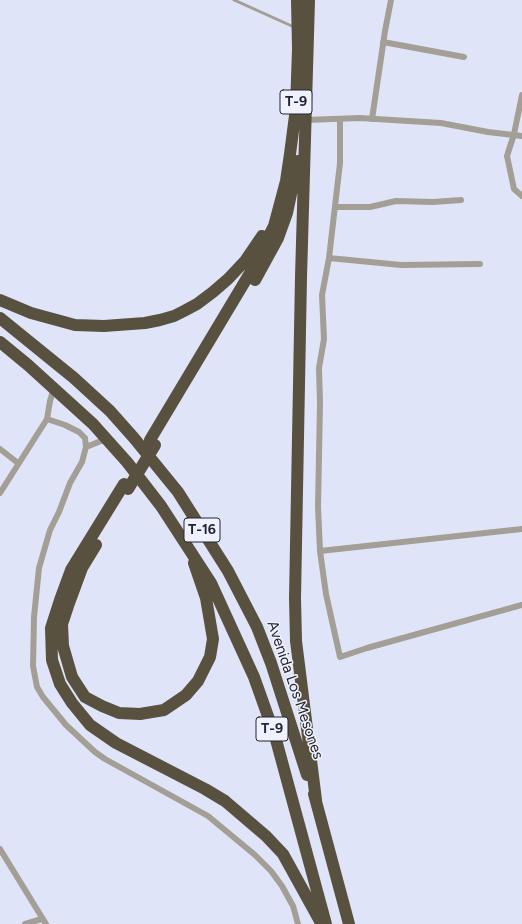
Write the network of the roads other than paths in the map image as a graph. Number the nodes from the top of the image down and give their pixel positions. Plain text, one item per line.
1 (234, 0) edge
2 (297, 0) edge
3 (309, 0) edge
4 (391, 0) edge
5 (298, 29) junction
6 (383, 42) junction
7 (464, 58) dead end
8 (522, 95) edge
9 (340, 119) junction
10 (372, 119) junction
11 (306, 120) junction
12 (514, 134) junction
13 (522, 136) edge
14 (522, 196) edge
15 (461, 200) dead end
16 (280, 204) junction
17 (336, 207) junction
18 (330, 258) junction
19 (480, 264) dead end
20 (0, 300) edge
21 (0, 318) edge
22 (0, 342) edge
23 (54, 388) junction
24 (47, 419) junction
25 (106, 439) junction
26 (152, 442) junction
27 (86, 447) junction
28 (0, 449) edge
29 (18, 463) junction
30 (126, 486) junction
31 (0, 493) edge
32 (522, 529) edge
33 (188, 545) junction
34 (320, 551) junction
35 (522, 605) edge
36 (316, 800) junction
37 (0, 849) edge
38 (44, 921) edge
39 (25, 924) edge
40 (298, 924) edge
41 (321, 924) edge
42 (326, 924) edge
43 (349, 924) edge

1 - 5 lane
2 - 5 highway, T-9
3 - 11 highway, T-9
4 - 6 street
5 - 16 highway, T-9
6 - 7 street
6 - 10 street
8 - 12 street
9 - 10 street
9 - 11 street
9 - 17 street
10 - 12 street
11 - 26 highway
11 - 36 highway
12 - 13 street
12 - 14 street
15 - 17 street
16 - 20 highway
16 - 26 highway
17 - 18 street
18 - 19 street
18 - 34 street
21 - 36 highway, Avenida Los Mesones / T-16
22 - 23 highway, T-16
23 - 24 street
23 - 25 highway, T-16
24 - 27 street
24 - 29 street
25 - 27 street
25 - 33 highway, T-16
26 - 30 highway
27 - 40 street
28 - 29 street
29 - 31 street
30 - 33 highway
30 - 41 highway
32 - 34 street
33 - 42 highway, T-9
34 - 35 street
36 - 43 highway, Avenida Los Mesones
37 - 38 street
38 - 39 street

